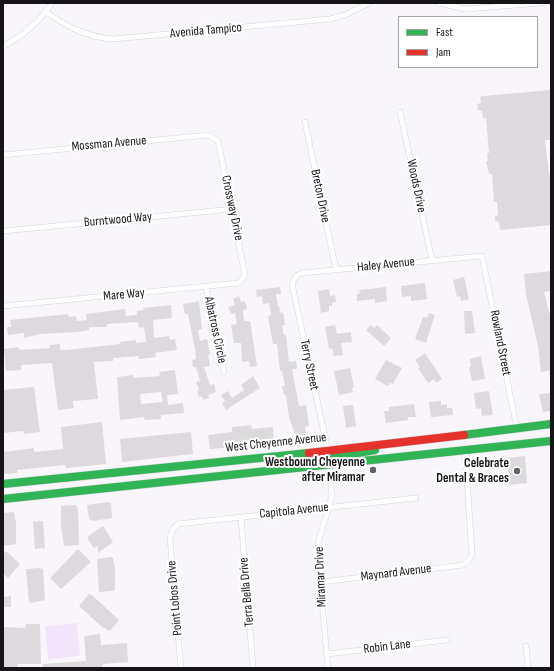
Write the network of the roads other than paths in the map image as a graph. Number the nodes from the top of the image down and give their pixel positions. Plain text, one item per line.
1 (52, 3) edge
2 (369, 3) edge
3 (438, 3) edge
4 (541, 3) edge
5 (46, 12) junction
6 (3, 46) edge
7 (400, 112) dead end
8 (305, 122) dead end
9 (214, 137) joint
10 (3, 155) edge
11 (233, 209) junction
12 (3, 231) edge
13 (482, 256) joint
14 (432, 260) junction
15 (336, 270) junction
16 (243, 280) joint
17 (293, 280) joint
18 (206, 287) junction
19 (3, 306) edge
20 (224, 372) dead end
21 (551, 424) edge
22 (517, 429) junction
23 (408, 441) junction
24 (551, 441) edge
25 (465, 450) junction
26 (328, 451) junction
27 (329, 464) junction
28 (237, 474) junction
29 (3, 484) edge
30 (416, 498) dead end
31 (3, 499) edge
32 (330, 507) junction
33 (241, 516) junction
34 (173, 529) joint
35 (320, 582) junction
36 (447, 640) dead end
37 (526, 646) dead end
38 (326, 654) junction
39 (180, 668) edge
40 (253, 668) edge
41 (328, 668) edge
42 (528, 668) edge

1 - 5 street
2 - 5 street, Avenida Tampico
3 - 4 street
5 - 6 street
7 - 14 street, Woods Drive
8 - 15 street, Breton Drive
9 - 10 street, Mossman Avenue
9 - 11 street, Crossway Drive
11 - 12 street, Burntwood Way
11 - 16 street, Crossway Drive
13 - 14 street, Haley Avenue
13 - 22 street, Rowland Street
14 - 15 street, Haley Avenue
15 - 17 street, Haley Avenue
16 - 18 street, Mare Way
17 - 26 street, Terry Street
18 - 19 street, Mare Way
18 - 20 street, Albatross Circle
21 - 22 main road, West Cheyenne Avenue
22 - 23 main road, West Cheyenne Avenue
23 - 26 main road, West Cheyenne Avenue
23 - 27 main road
24 - 25 main road, West Cheyenne Avenue
25 - 27 main road, West Cheyenne Avenue
25 - 35 street, Maynard Avenue
26 - 28 main road
26 - 29 main road, West Cheyenne Avenue
27 - 28 main road, West Cheyenne Avenue
27 - 32 street, Miramar Drive
28 - 31 main road, West Cheyenne Avenue
30 - 32 street, Capitola Avenue
32 - 33 street, Capitola Avenue
32 - 35 street, Miramar Drive
33 - 34 street, Capitola Avenue
33 - 40 street, Terra Bella Drive
34 - 39 street, Point Lobos Drive
35 - 38 street, Miramar Drive
36 - 38 street, Robin Lane
37 - 42 street
38 - 41 street, Miramar Drive

